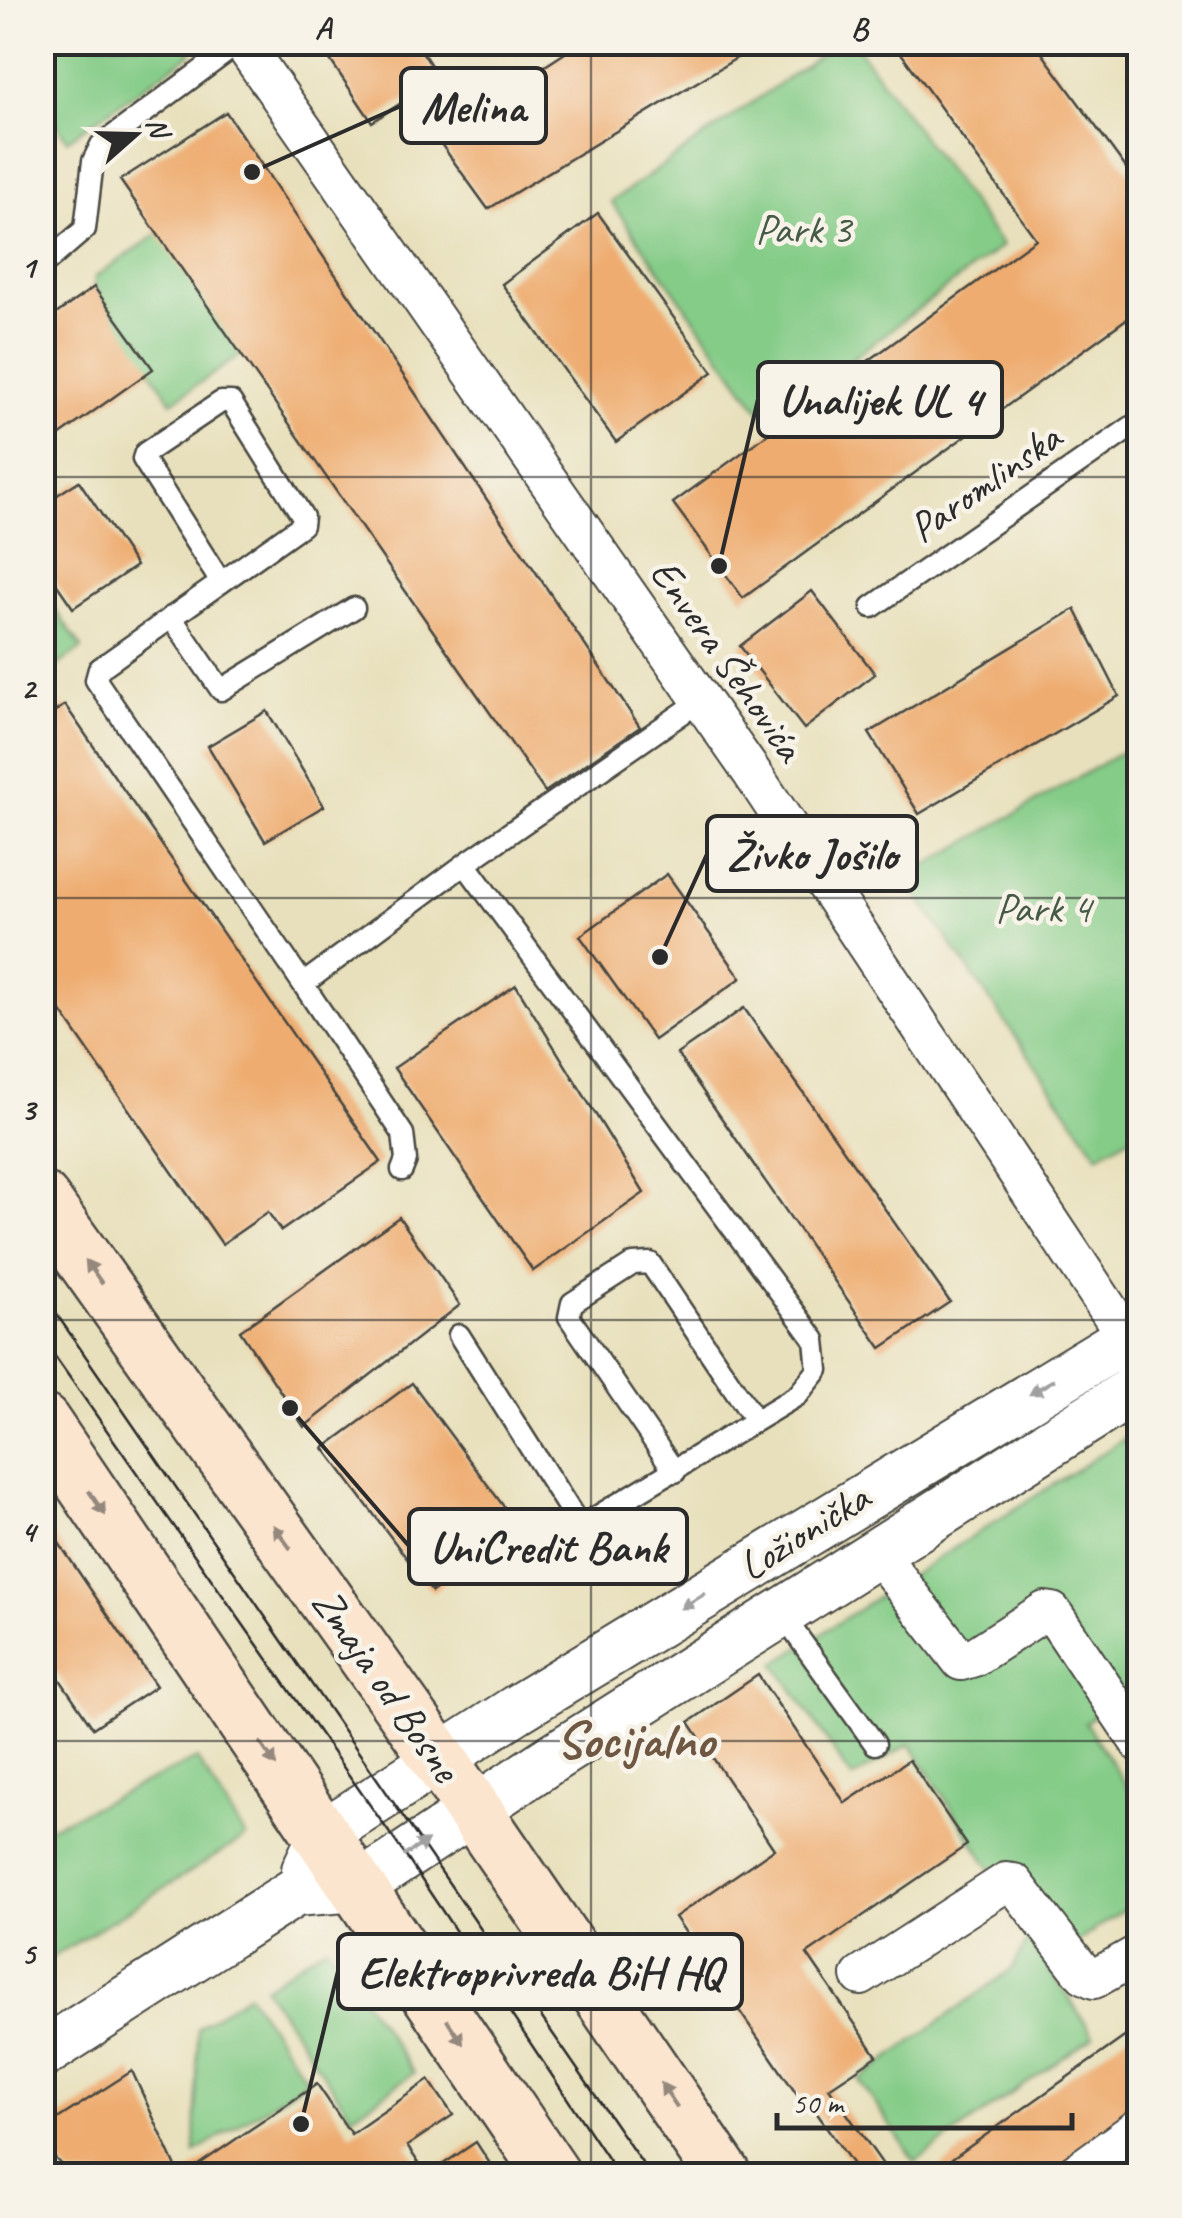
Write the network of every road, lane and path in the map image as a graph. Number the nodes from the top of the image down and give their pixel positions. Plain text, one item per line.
1 (241, 42) edge
2 (42, 266) edge
3 (1140, 421) edge
4 (220, 581) junction
5 (872, 607) dead end
6 (354, 608) dead end
7 (171, 617) junction
8 (700, 701) junction
9 (465, 864) junction
10 (303, 984) junction
11 (402, 1170) dead end
12 (42, 1200) edge
13 (460, 1335) dead end
14 (1135, 1342) edge
15 (1140, 1386) edge
16 (755, 1420) junction
17 (42, 1422) edge
18 (675, 1472) junction
19 (877, 1552) junction
20 (781, 1613) junction
21 (1140, 1743) edge
22 (875, 1744) dead end
23 (439, 1759) junction
24 (474, 1810) junction
25 (323, 1834) junction
26 (358, 1887) junction
27 (296, 1892) junction
28 (1140, 1953) edge
29 (862, 1976) dead end
30 (42, 2054) edge
31 (1140, 2128) edge
32 (553, 2176) edge
33 (724, 2176) edge
34 (1072, 2176) edge

1 - 2 lane
1 - 8 street, Envera Šehovića
3 - 5 lane, Paromlinska
4 - 4 lane
4 - 7 lane
6 - 7 lane
7 - 10 lane
8 - 9 lane
8 - 14 street, Envera Šehovića
9 - 10 lane
9 - 16 lane
10 - 11 lane
23 -> 12 main road, Zmaja od Bosne
13 - 18 lane
14 -> 23 street, Ložionička
15 - 19 street, Ložionička
16 - 18 lane
16 - 18 lane
17 -> 25 main road
19 - 20 street, Ložionička
19 - 21 street
20 - 22 lane
20 - 24 street, Ložionička
23 - 24 main road, Zmaja od Bosne
23 - 25 street, Ložionička
26 -> 24 street, Ložionička
33 -> 24 main road, Zmaja od Bosne
25 - 26 main road
25 - 27 street
26 - 27 street, Ložionička
26 -> 32 main road
27 - 30 street, Ložionička
28 - 29 street
31 - 34 street

